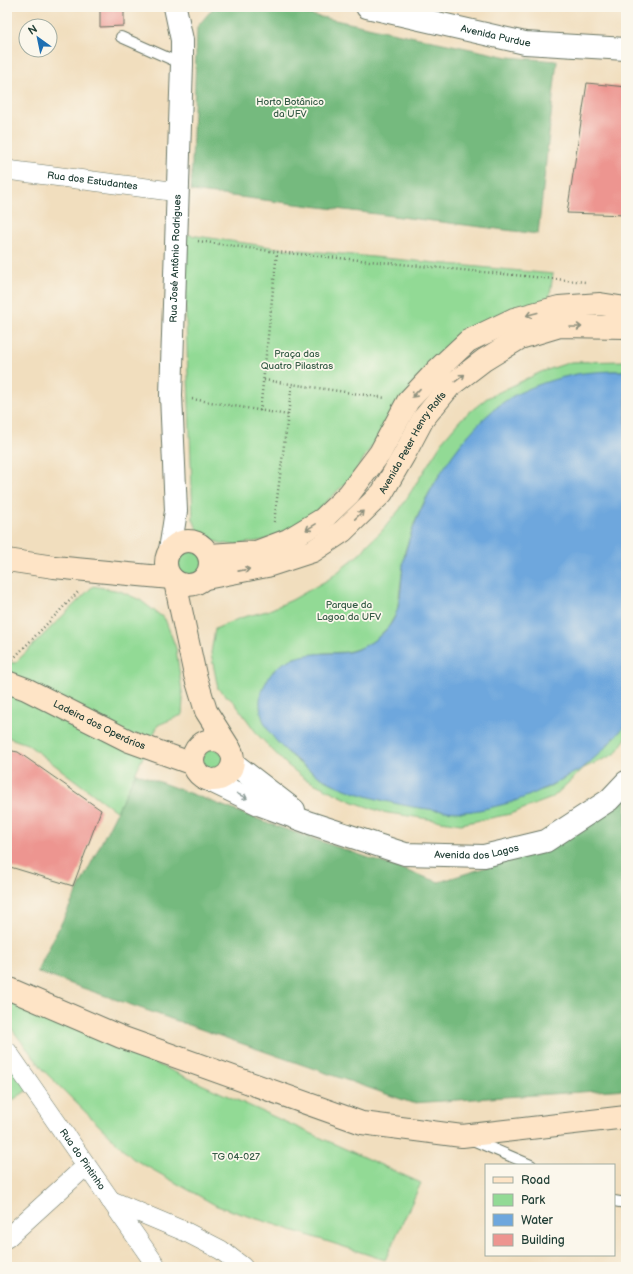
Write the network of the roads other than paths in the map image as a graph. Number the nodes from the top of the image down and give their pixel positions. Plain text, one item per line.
1 (174, 7) edge
2 (367, 7) edge
3 (121, 37) dead end
4 (626, 49) edge
5 (182, 64) junction
6 (7, 170) edge
7 (178, 192) junction
8 (626, 308) edge
9 (626, 327) edge
10 (7, 560) edge
11 (182, 568) junction
12 (7, 682) edge
13 (206, 711) junction
14 (204, 742) junction
15 (232, 756) junction
16 (200, 772) junction
17 (626, 782) edge
18 (310, 823) junction
19 (7, 988) edge
20 (7, 1051) edge
21 (626, 1117) edge
22 (462, 1136) junction
23 (529, 1164) edge
24 (86, 1166) junction
25 (110, 1200) junction
26 (615, 1201) edge
27 (626, 1203) edge
28 (7, 1238) edge
29 (157, 1267) edge
30 (243, 1267) edge

1 - 5 street, Rua José Antônio Rodrigues
2 - 4 street, Avenida Purdue
3 - 5 lane
5 - 7 street, Rua José Antônio Rodrigues
6 - 7 street, Rua dos Estudantes
7 - 11 street, Rua José Antônio Rodrigues
8 -> 11 main road
11 -> 9 main road, Avenida Peter Henry Rolfs
10 - 11 main road, Avenida Peter Henry Rolfs
11 - 13 main road
12 - 16 main road, Ladeira dos Operários
13 - 14 main road
13 - 15 main road
14 - 15 main road
14 - 16 main road
15 - 16 main road
15 - 18 street, Avenida dos Lagos
16 -> 18 street, Avenida dos Lagos
17 - 18 street, Avenida dos Lagos
19 - 22 main road
20 - 24 street, Rua do Pintinho
21 - 22 main road
22 - 23 lane
24 - 25 street, Rua do Pintinho
24 - 28 street
25 - 29 street, Rua do Pintinho
25 - 30 street
26 - 27 lane

